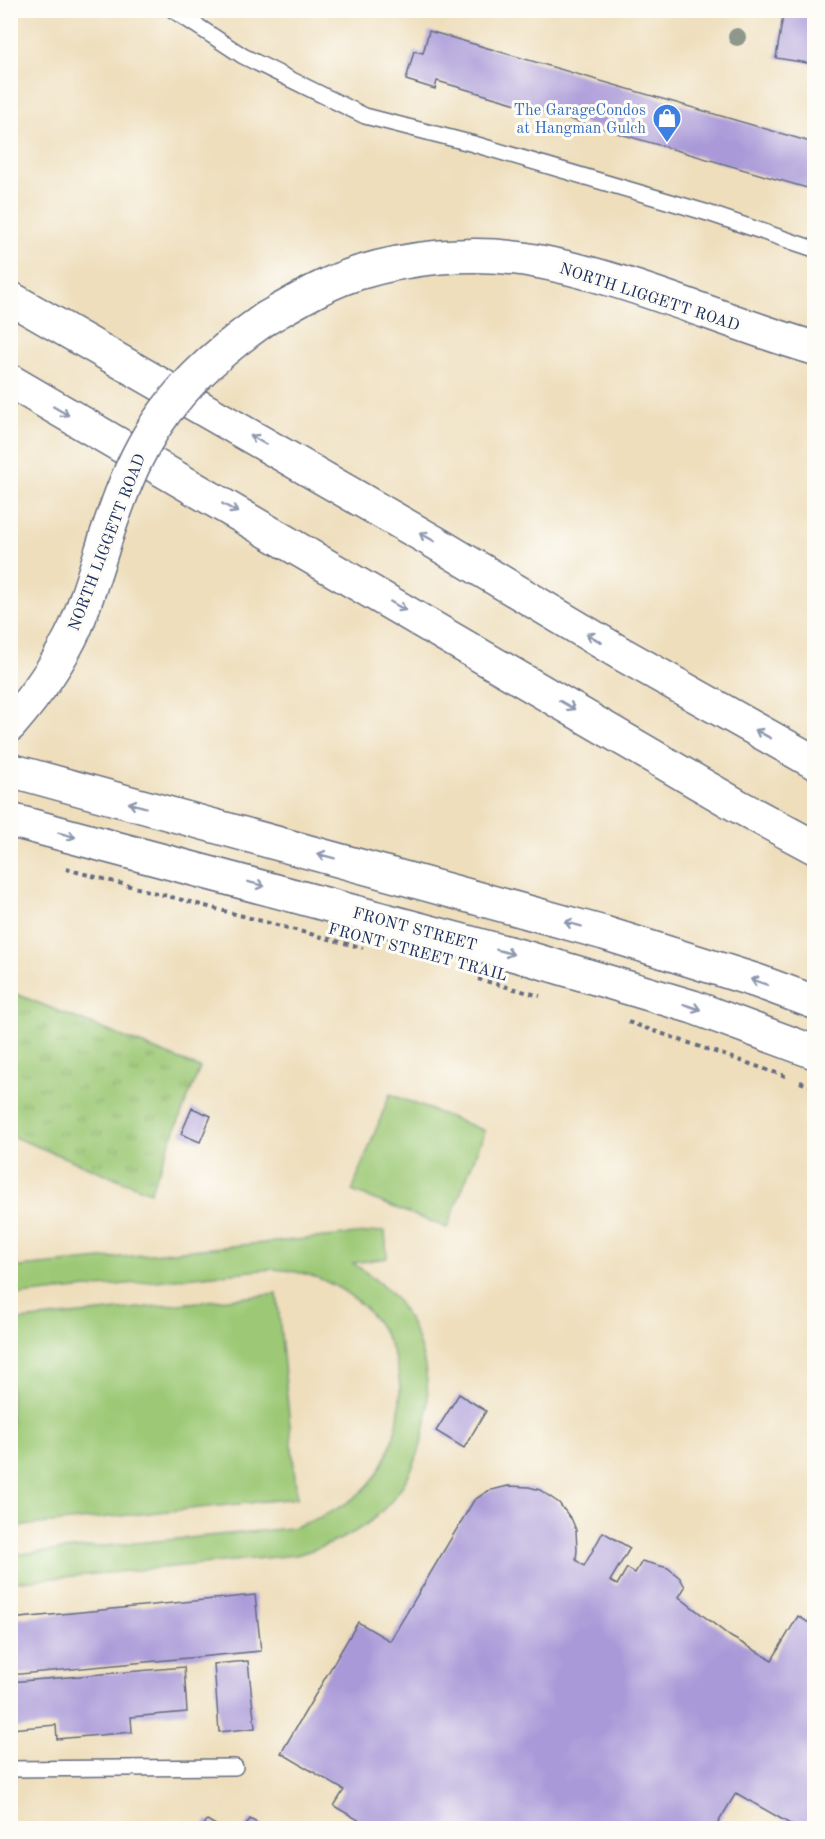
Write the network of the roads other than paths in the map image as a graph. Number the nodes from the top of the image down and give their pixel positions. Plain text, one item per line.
1 (173, 10) edge
2 (814, 249) edge
3 (10, 298) edge
4 (814, 348) edge
5 (10, 381) edge
6 (10, 725) edge
7 (814, 762) edge
8 (10, 770) edge
9 (10, 820) edge
10 (814, 848) edge
11 (814, 1002) edge
12 (814, 1052) edge
13 (235, 1767) dead end
14 (10, 1769) edge

1 - 2 lane
7 -> 3 main road
4 - 6 main road, NORTH LIGGETT ROAD, bridge
5 -> 10 main road
11 -> 8 main road
9 -> 12 main road, FRONT STREET
13 - 14 lane

